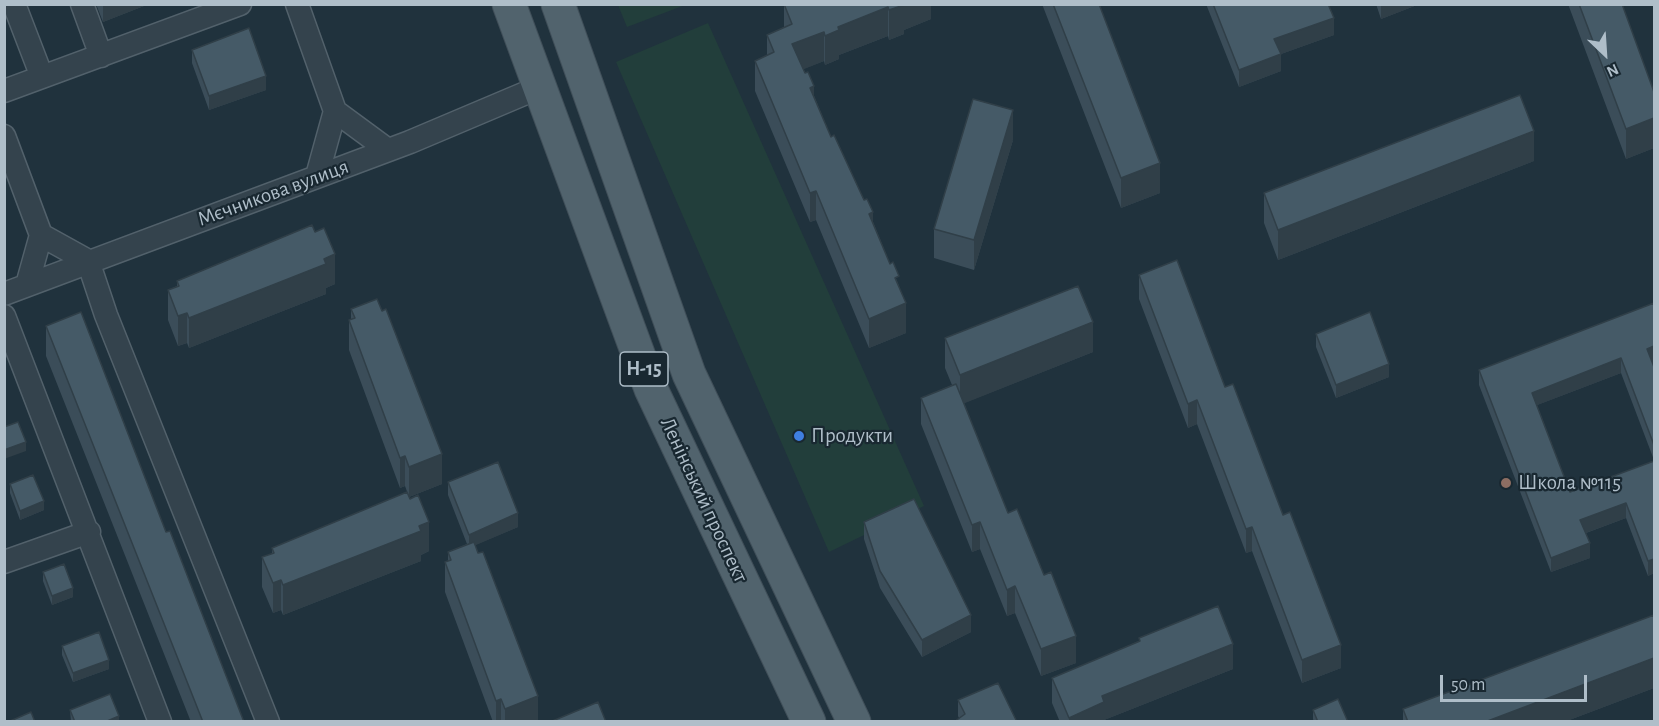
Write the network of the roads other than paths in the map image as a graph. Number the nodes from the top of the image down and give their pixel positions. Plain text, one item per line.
1 (14, 4) edge
2 (82, 4) edge
3 (240, 4) edge
4 (297, 4) edge
5 (509, 4) edge
6 (558, 4) edge
7 (101, 56) junction
8 (42, 77) junction
9 (540, 87) junction
10 (4, 91) edge
11 (335, 111) junction
12 (4, 136) edge
13 (388, 150) junction
14 (317, 176) junction
15 (41, 235) junction
16 (88, 261) junction
17 (27, 285) junction
18 (4, 294) edge
19 (4, 316) edge
20 (89, 532) junction
21 (4, 562) edge
22 (160, 722) edge
23 (268, 722) edge
24 (809, 722) edge
25 (854, 722) edge

1 - 8 street
2 - 7 street
3 - 7 street
4 - 11 street
5 - 9 main road, Ленінський проспект / Н-15
6 - 25 main road, Ленінський проспект / Н-15
7 - 8 street
8 - 10 street
9 - 13 street, Мєчникова вулиця
9 - 24 main road, Ленінський проспект / Н-15
11 - 13 street
11 - 14 street
12 - 15 street
13 - 14 street, Мєчникова вулиця
14 - 16 street, Мєчникова вулиця
15 - 16 street
15 - 17 street
16 - 17 street, Мєчникова вулиця
16 - 23 street
17 - 18 street, Мєчникова вулиця
19 - 20 street
20 - 21 street
20 - 22 street

